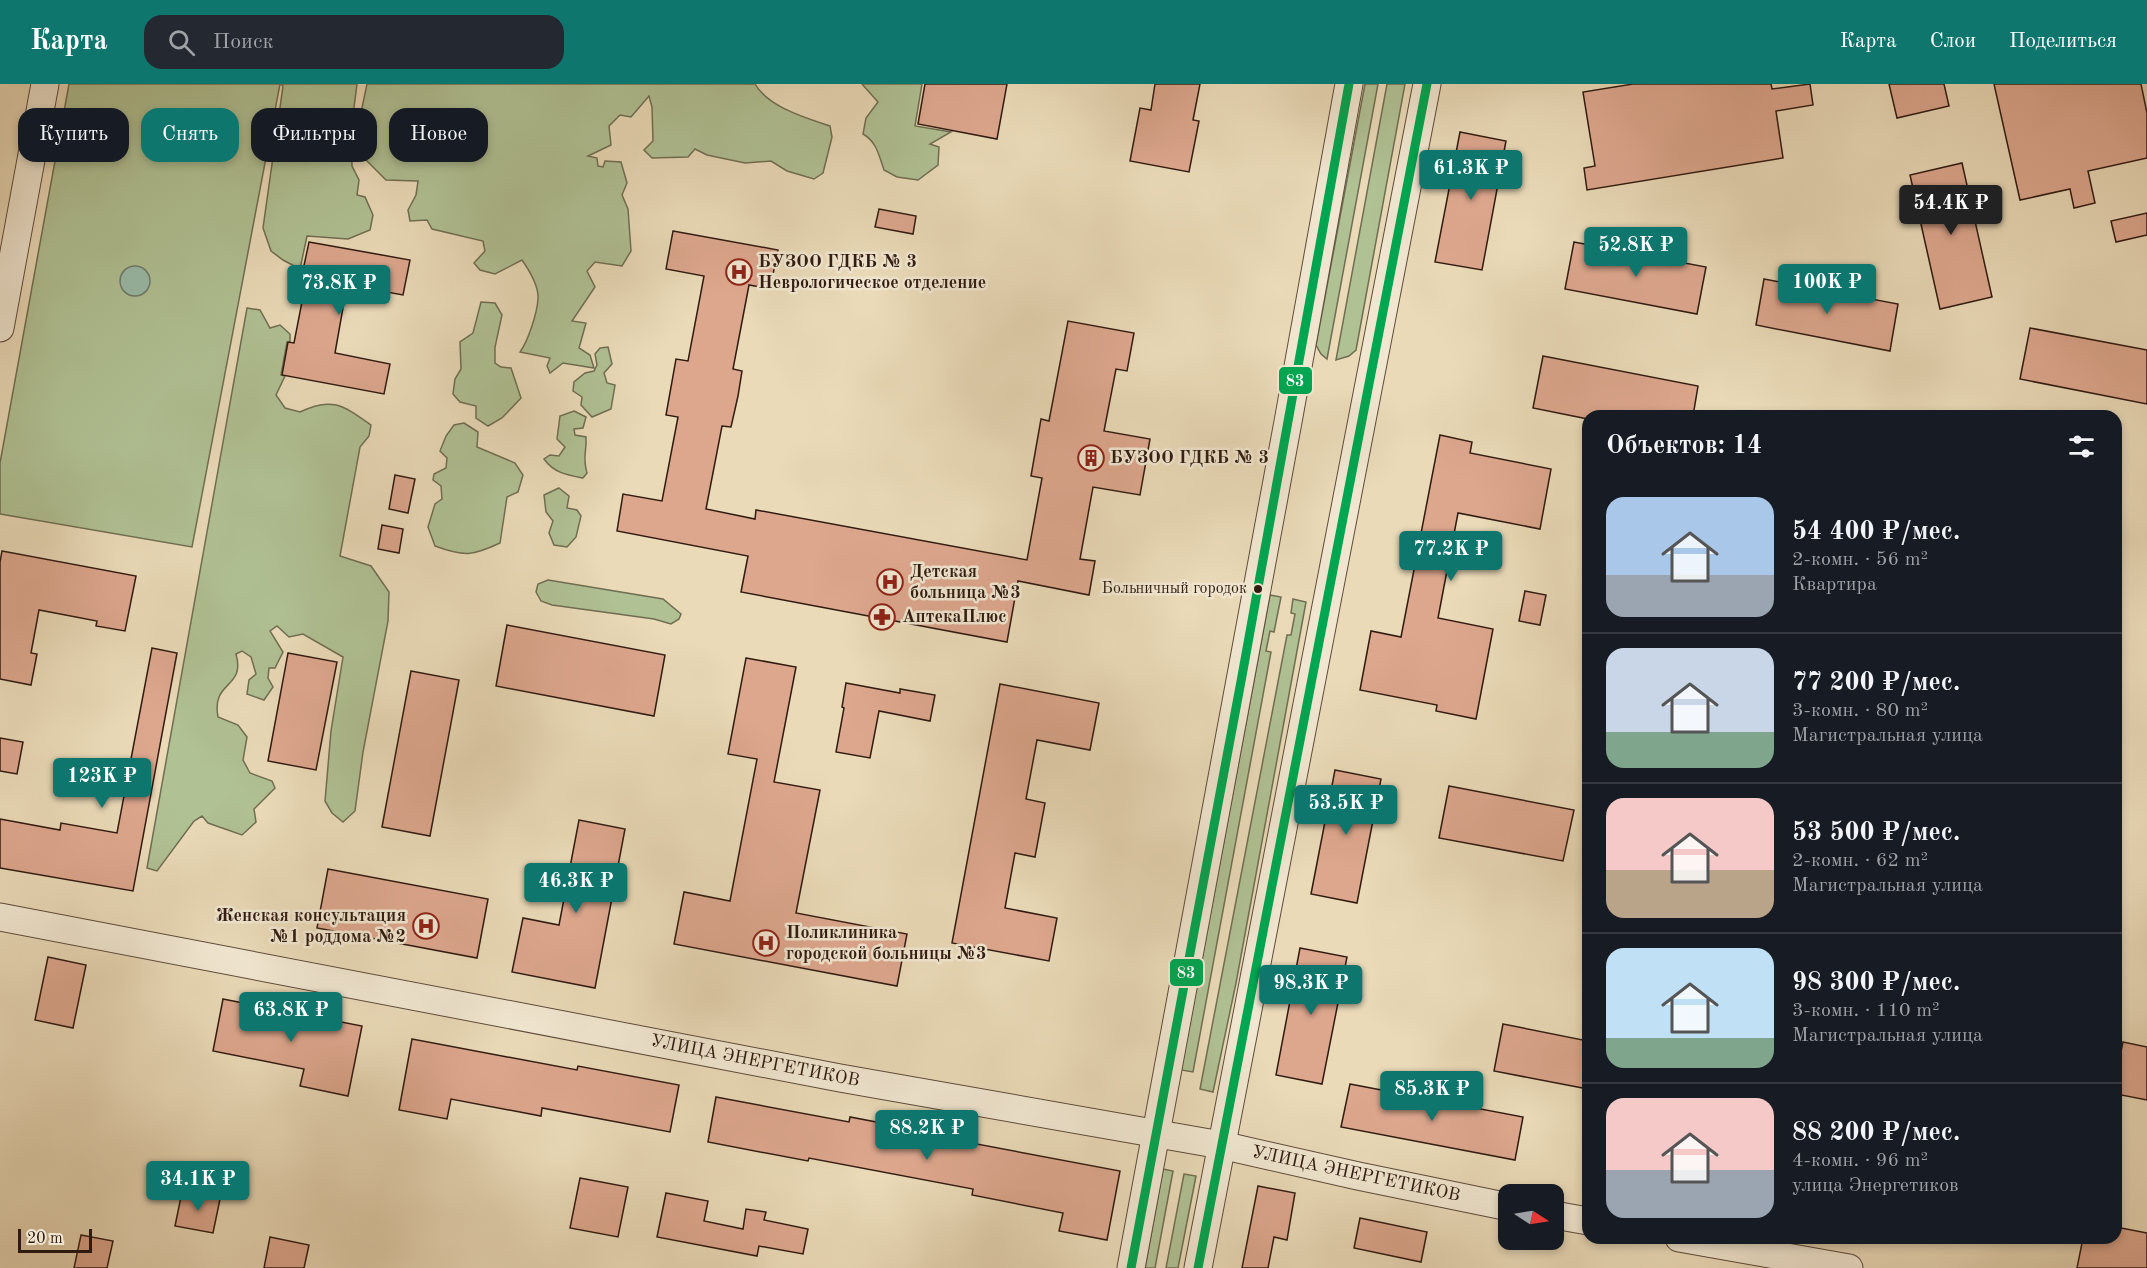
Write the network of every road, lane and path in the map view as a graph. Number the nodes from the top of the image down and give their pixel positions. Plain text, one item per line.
1 (45, 84) edge
2 (1349, 84) edge
3 (1427, 84) edge
4 (11, 207) edge
5 (1, 318) edge
6 (0, 916) edge
7 (1157, 1133) junction
8 (1221, 1145) junction
9 (1498, 1205) edge
10 (1564, 1217) edge
11 (1582, 1220) edge
12 (1704, 1244) edge
13 (1779, 1262) edge
14 (1131, 1268) edge
15 (1198, 1268) edge
16 (1849, 1268) edge

1 - 4 street
2 - 7 street
3 - 8 street
4 - 5 street
6 - 7 street, УЛИЦА ЭНЕРГЕТИКОВ
7 - 8 street, УЛИЦА ЭНЕРГЕТИКОВ
7 - 14 street
8 - 9 street, УЛИЦА ЭНЕРГЕТИКОВ
8 - 15 street
10 - 11 street
12 - 13 street
13 - 16 street

